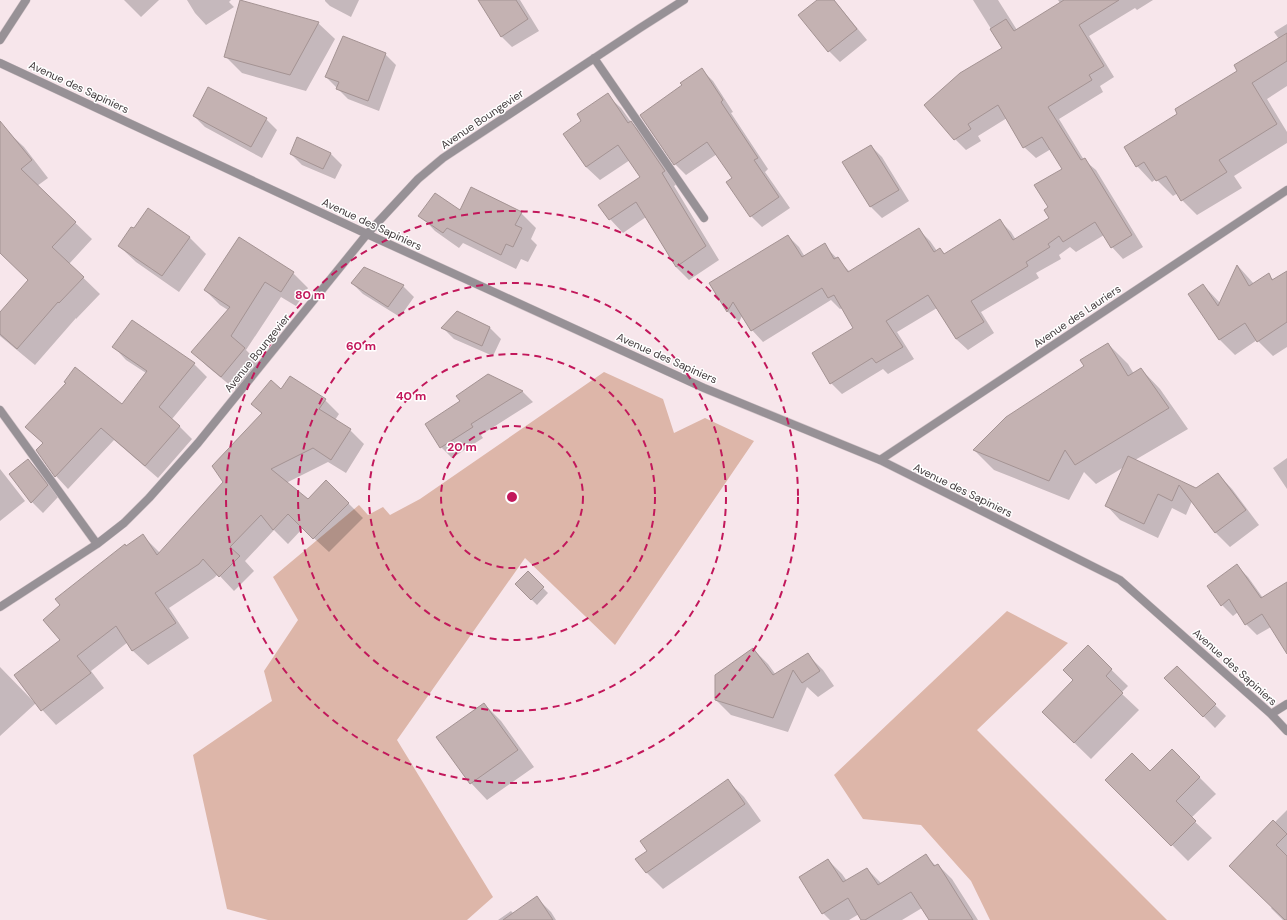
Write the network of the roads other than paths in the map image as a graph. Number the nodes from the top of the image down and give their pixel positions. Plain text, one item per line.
1 (26, 0) edge
2 (684, 0) edge
3 (0, 40) edge
4 (594, 58) junction
5 (0, 63) edge
6 (1287, 190) edge
7 (704, 218) dead end
8 (367, 234) junction
9 (0, 410) edge
10 (880, 460) junction
11 (97, 544) junction
12 (0, 607) edge
13 (1287, 704) edge
14 (1271, 714) junction
15 (1287, 731) edge

1 - 3 street
2 - 4 street, Avenue Boungevier
4 - 7 street
4 - 8 street, Avenue Boungevier
5 - 8 street, Avenue des Sapiniers
6 - 10 street, Avenue des Lauriers
8 - 10 street, Avenue des Sapiniers
8 - 11 street, Avenue Boungevier
9 - 11 street
10 - 14 street, Avenue des Sapiniers
11 - 12 street, Avenue Boungevier
13 - 14 street
14 - 15 street, Avenue des Sapiniers

